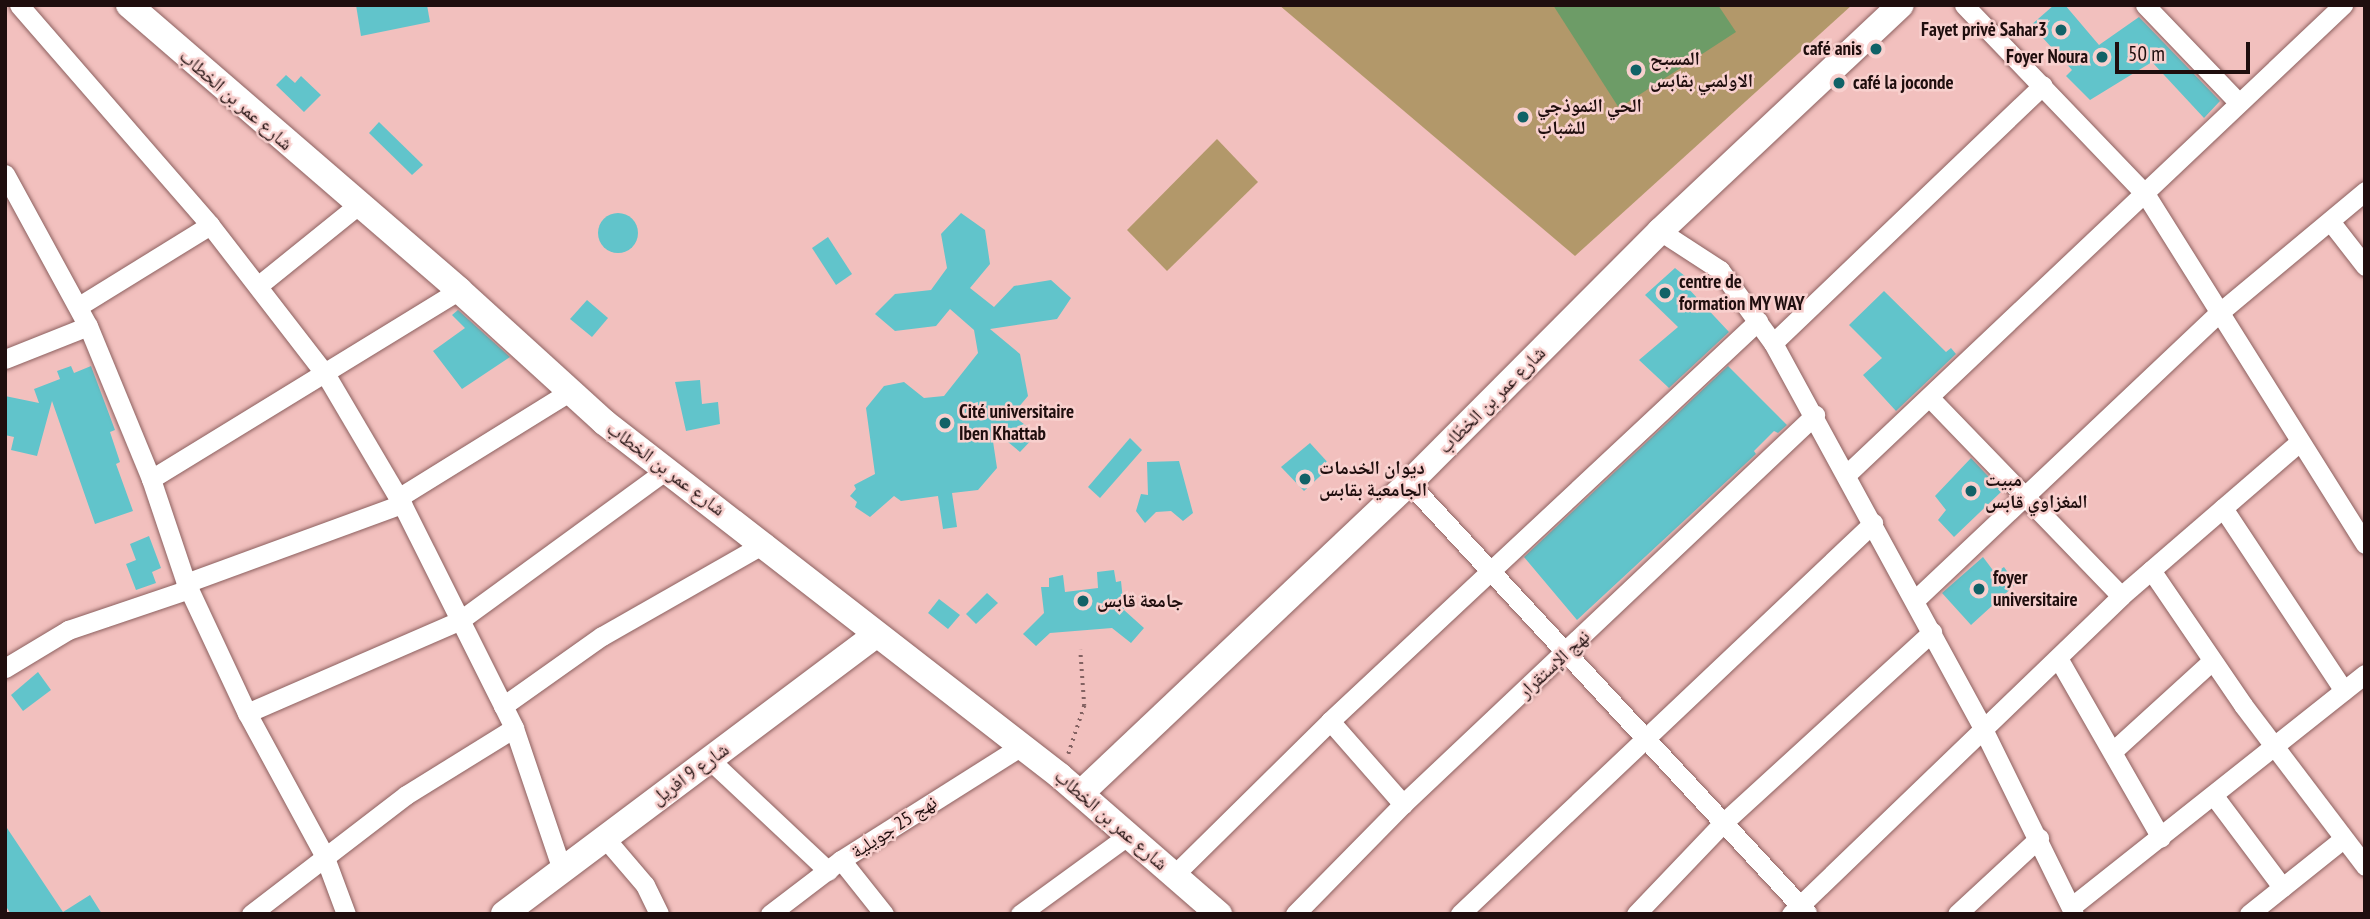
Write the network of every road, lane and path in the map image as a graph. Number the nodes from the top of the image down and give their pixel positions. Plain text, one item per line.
1 (19, 5) edge
2 (129, 5) edge
3 (1901, 5) edge
4 (1964, 5) edge
5 (2145, 5) edge
6 (2343, 5) edge
7 (2043, 85) junction
8 (2237, 101) junction
9 (5, 174) edge
10 (2365, 191) edge
11 (2146, 195) junction
12 (358, 205) junction
13 (2330, 221) junction
14 (210, 225) junction
15 (1660, 230) junction
16 (2365, 265) edge
17 (259, 285) junction
18 (460, 290) junction
19 (79, 306) junction
20 (2220, 312) junction
21 (1758, 321) junction
22 (88, 326) junction
23 (1773, 343) junction
24 (5, 359) edge
25 (326, 375) junction
26 (569, 391) junction
27 (1930, 398) junction
28 (1815, 415) junction
29 (2298, 443) junction
30 (666, 470) junction
31 (1847, 474) junction
32 (152, 479) junction
33 (1409, 483) junction
34 (2025, 494) junction
35 (400, 501) junction
36 (2223, 508) junction
37 (1873, 523) junction
38 (765, 543) junction
39 (2365, 544) edge
40 (1489, 570) junction
41 (2151, 570) junction
42 (188, 586) junction
43 (2121, 596) junction
44 (1915, 600) junction
45 (459, 621) junction
46 (1931, 632) junction
47 (876, 635) junction
48 (1080, 650) dead end
49 (1566, 653) junction
50 (2058, 658) junction
51 (2212, 662) junction
52 (5, 668) edge
53 (2365, 674) edge
54 (2344, 691) junction
55 (503, 706) junction
56 (247, 713) junction
57 (1330, 721) junction
58 (1982, 727) junction
59 (514, 728) junction
60 (1645, 736) junction
61 (1021, 746) junction
62 (2276, 748) junction
63 (2113, 751) junction
64 (710, 760) junction
65 (1060, 776) junction
66 (1081, 793) junction
67 (2214, 796) junction
68 (1404, 804) junction
69 (1724, 822) junction
70 (1126, 836) junction
71 (604, 837) junction
72 (2039, 838) junction
73 (2161, 838) junction
74 (2343, 839) junction
75 (324, 855) junction
76 (835, 865) junction
77 (2365, 866) edge
78 (561, 867) junction
79 (1174, 875) junction
80 (2282, 887) junction
81 (2270, 907) edge
82 (2073, 910) edge
83 (1800, 911) edge
84 (251, 914) edge
85 (346, 914) edge
86 (504, 914) edge
87 (659, 914) edge
88 (770, 914) edge
89 (884, 914) edge
90 (1020, 914) edge
91 (1219, 914) edge
92 (1295, 914) edge
93 (1460, 914) edge
94 (1636, 914) edge
95 (1957, 914) edge
96 (2249, 914) edge

1 - 14 street
2 - 12 street, شارع عمر بن الخطاب
3 - 15 street, شارع عمر بن الخطّاب
4 - 7 street
5 - 8 street
6 - 8 street
7 - 11 street
7 - 23 street
8 - 11 street
9 - 19 street
10 - 13 street
11 - 20 street
11 - 27 street
12 - 17 street
12 - 18 street, شارع عمر بن الخطاب
13 - 16 street
13 - 20 street
14 - 17 street
14 - 19 street
15 - 21 street
15 - 33 street, شارع عمر بن الخطّاب
17 - 25 street
18 - 25 street
18 - 26 street, شارع عمر بن الخطاب
19 - 22 street
20 - 29 street
20 - 34 street
21 - 23 street
21 - 40 street
22 - 24 street
22 - 32 street
23 - 28 street
25 - 32 street
25 - 35 street
26 - 30 street, شارع عمر بن الخطاب
26 - 35 street
27 - 31 street
27 - 34 street
28 - 31 street
28 - 49 street, نهج الإستقرار
29 - 36 street
29 - 39 street
30 - 38 street, شارع عمر بن الخطاب
30 - 45 street
31 - 37 street
32 - 42 street
33 - 40 street
33 - 66 street, شارع عمر بن الخطّاب
34 - 43 street
34 - 44 street
35 - 42 street
35 - 45 street
36 - 41 street
36 - 54 street
37 - 44 street
37 - 60 street
38 - 47 street, شارع عمر بن الخطاب
38 - 55 street
40 - 49 street
40 - 57 street
41 - 43 street
41 - 51 street
42 - 52 street
42 - 56 street
43 - 50 street
44 - 46 street
45 - 55 street
45 - 56 street
46 - 58 street
46 - 69 street
47 - 61 street, شارع عمر بن الخطاب
47 - 64 street, شارع 9 افريل
48 - 65 path
49 - 60 street
49 - 68 street, نهج الإستقرار
50 - 58 street
50 - 63 street
51 - 62 street
51 - 63 street
53 - 54 street
54 - 62 street
55 - 59 street
56 - 75 street
57 - 68 street
57 - 79 street
58 - 72 street
58 - 83 street
59 - 75 street
59 - 78 street
60 - 69 street
60 - 93 street
61 - 65 street, شارع عمر بن الخطاب
61 - 76 street, نهج 25 جويلية
62 - 67 street
62 - 74 street
63 - 73 street
64 - 71 street, شارع 9 افريل
64 - 76 street
65 - 66 street, شارع عمر بن الخطاب
66 - 70 street, شارع عمر بن الخطاب
67 - 73 street
67 - 80 street
68 - 92 street, نهج الإستقرار
69 - 83 street
69 - 94 street
70 - 79 street, شارع عمر بن الخطاب
70 - 90 street
71 - 78 street, شارع 9 افريل
71 - 87 street
72 - 82 street
72 - 95 street
73 - 82 street
74 - 77 street
74 - 80 street
75 - 84 street
75 - 85 street
76 - 88 street, نهج 25 جويلية
76 - 89 street
78 - 86 street, شارع 9 افريل
79 - 91 street, شارع عمر بن الخطاب
80 - 81 street
81 - 96 street

